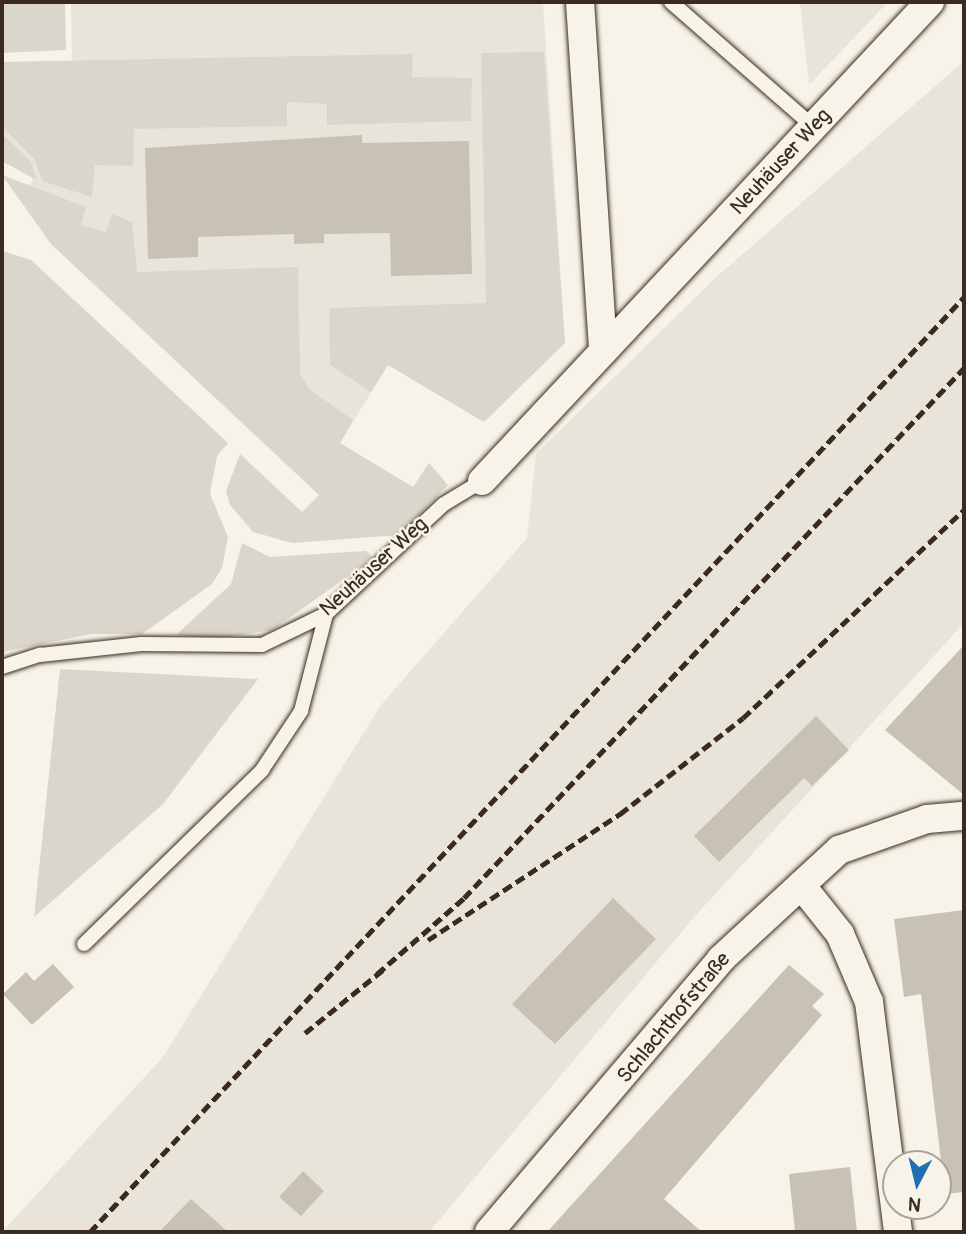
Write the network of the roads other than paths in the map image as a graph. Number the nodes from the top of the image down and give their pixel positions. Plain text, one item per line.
1 (580, 2) edge
2 (671, 2) edge
3 (930, 2) edge
4 (814, 127) junction
5 (603, 351) junction
6 (482, 481) joint
7 (326, 614) junction
8 (2, 667) edge
9 (964, 816) edge
10 (801, 885) junction
11 (84, 944) dead end
12 (489, 1232) edge
13 (898, 1232) edge

1 - 5 street
2 - 4 lane
3 - 4 street, Neuhäuser Weg
4 - 5 street, Neuhäuser Weg
5 - 6 street, Neuhäuser Weg
6 - 7 lane, Neuhäuser Weg
7 - 8 lane, Neuhäuser Weg
7 - 11 lane
9 - 10 street, Schlachthofstraße
10 - 12 street, Schlachthofstraße
10 - 13 street

